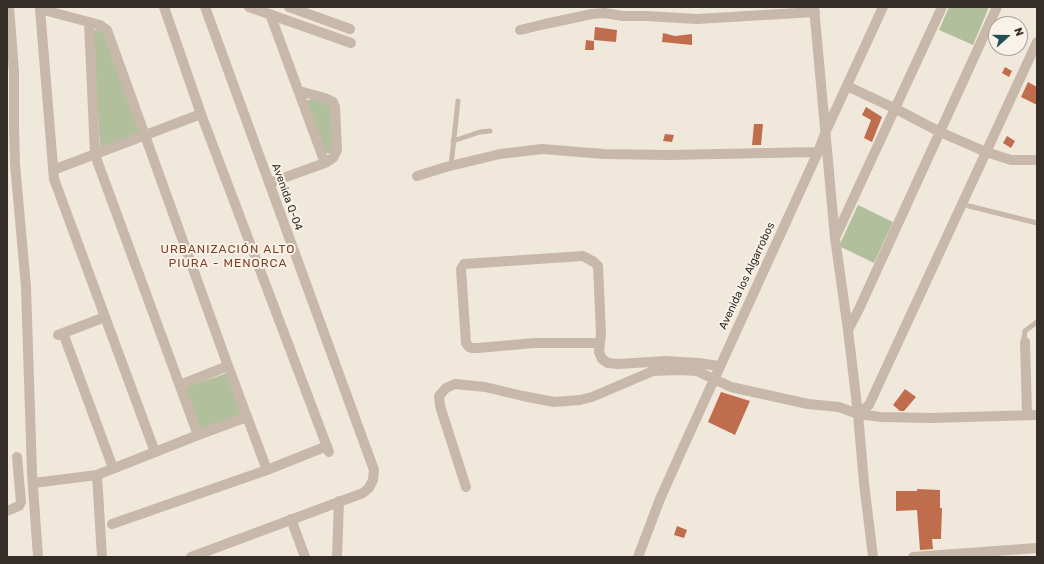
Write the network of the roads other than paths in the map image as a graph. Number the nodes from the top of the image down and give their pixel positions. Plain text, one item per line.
1 (9, 7) edge
2 (164, 7) edge
3 (205, 7) edge
4 (249, 7) edge
5 (289, 7) edge
6 (882, 7) edge
7 (942, 7) edge
8 (997, 7) edge
9 (815, 10) edge
10 (270, 14) junction
11 (89, 22) junction
12 (350, 29) dead end
13 (520, 30) dead end
14 (1037, 42) edge
15 (351, 43) dead end
16 (847, 86) junction
17 (299, 91) junction
18 (458, 101) dead end
19 (896, 108) junction
20 (201, 114) junction
21 (490, 131) dead end
22 (826, 132) junction
23 (940, 132) junction
24 (145, 136) junction
25 (453, 141) junction
26 (818, 152) junction
27 (986, 152) junction
28 (95, 155) junction
29 (1037, 160) edge
30 (325, 163) junction
31 (451, 166) junction
32 (53, 170) junction
33 (416, 176) dead end
34 (269, 183) junction
35 (966, 205) junction
36 (1037, 223) edge
37 (835, 238) junction
38 (105, 318) junction
39 (1037, 322) edge
40 (848, 330) junction
41 (1025, 342) joint
42 (599, 343) junction
43 (228, 366) junction
44 (719, 366) junction
45 (713, 378) junction
46 (180, 385) junction
47 (858, 414) junction
48 (1032, 415) edge
49 (247, 417) junction
50 (198, 435) junction
51 (155, 452) junction
52 (17, 457) dead end
53 (113, 468) junction
54 (267, 470) junction
55 (97, 474) junction
56 (33, 483) junction
57 (466, 487) dead end
58 (339, 501) junction
59 (7, 511) edge
60 (291, 519) junction
61 (112, 524) dead end
62 (1037, 548) edge
63 (38, 557) edge
64 (102, 557) edge
65 (191, 557) edge
66 (306, 557) edge
67 (337, 557) edge
68 (638, 557) edge
69 (874, 557) edge
70 (913, 557) edge

1 - 56 street
2 - 20 street
3 - 34 street, Avenida Q-04
4 - 10 street
5 - 12 street
6 - 16 street, Avenida los Algarrobos
7 - 19 street
8 - 23 street
9 - 13 street
9 - 22 street
10 - 15 street
10 - 17 street
11 - 24 street
11 - 28 street
11 - 32 street
14 - 27 street
16 - 19 street
16 - 22 street, Avenida los Algarrobos
17 - 30 street
17 - 30 street
18 - 25 lane
19 - 23 street
19 - 37 street
20 - 24 street
20 - 54 street
21 - 25 lane
22 - 26 street, Avenida los Algarrobos
22 - 37 street
23 - 27 street
23 - 40 street
24 - 28 street
24 - 43 street
25 - 31 lane
26 - 31 street
26 - 44 street, Avenida los Algarrobos
27 - 29 street
27 - 35 street
28 - 32 street
28 - 46 street
30 - 34 street
31 - 33 street
32 - 38 street
34 - 58 street, Avenida Q-04
35 - 36 lane
35 - 47 street
37 - 40 street
38 - 51 street
38 - 53 street
39 - 41 lane
40 - 47 street
41 - 48 street
42 - 42 street
42 - 44 street
43 - 46 street
43 - 49 street
44 - 45 street, Avenida los Algarrobos
45 - 47 street
45 - 57 street
45 - 68 street, Avenida los Algarrobos
46 - 50 street
47 - 48 street
47 - 69 street
49 - 50 street
49 - 54 street
50 - 51 street
51 - 53 street
52 - 59 street
53 - 55 street
54 - 61 street
55 - 56 street
55 - 64 street
56 - 63 street
58 - 60 street
58 - 67 street
60 - 65 street
60 - 66 street
62 - 70 street

